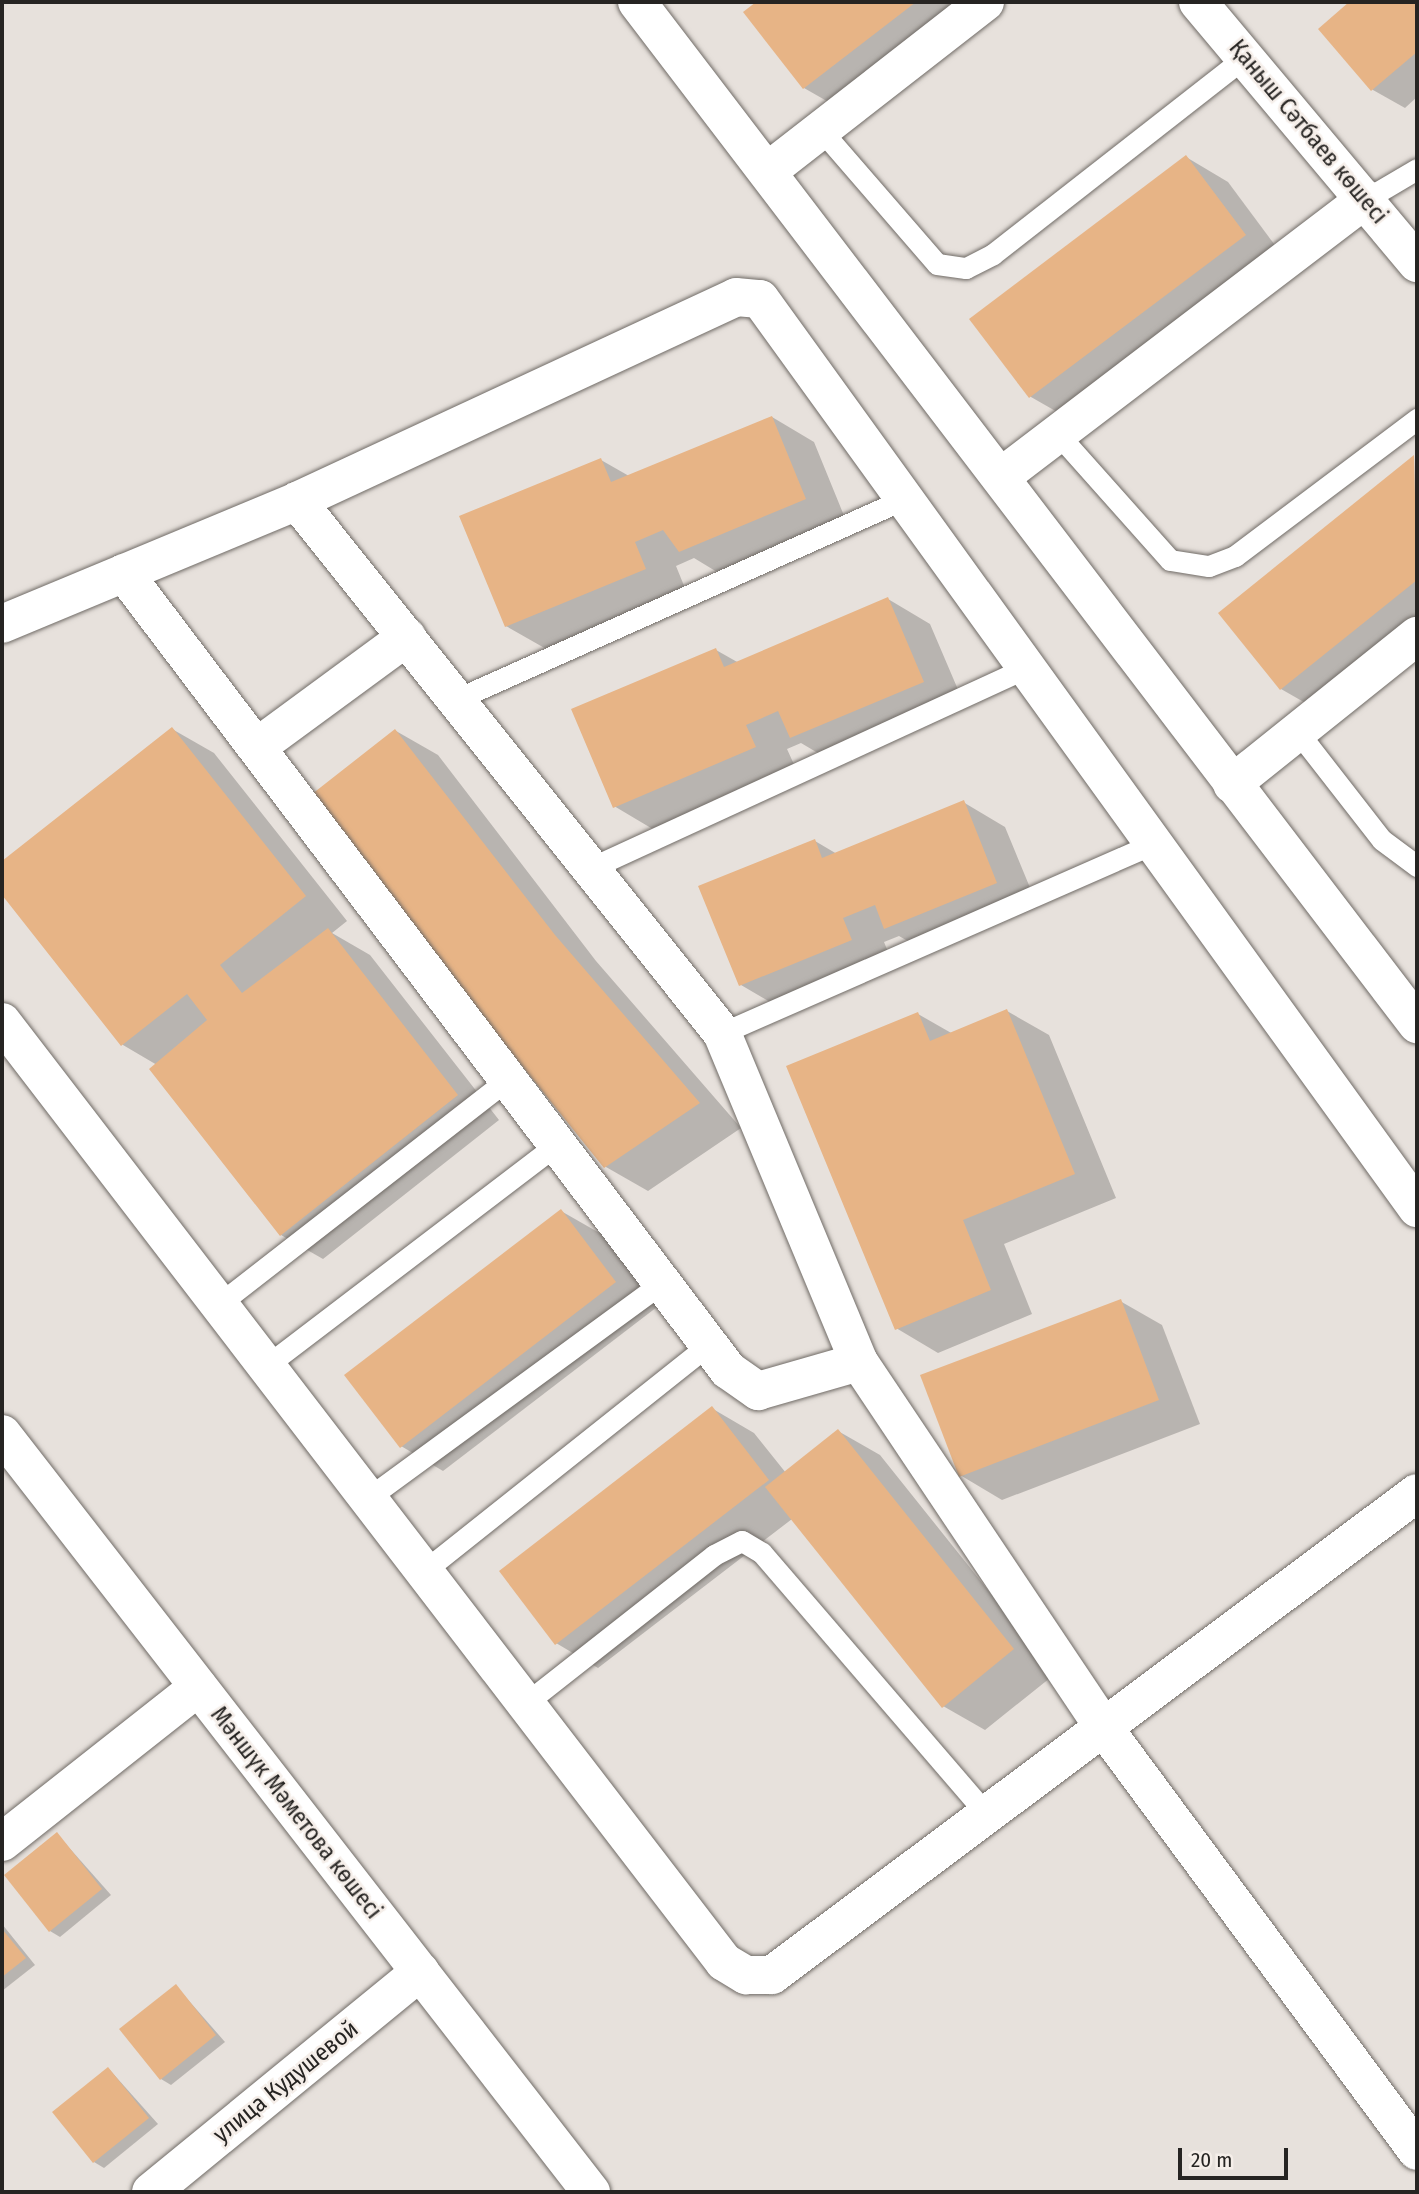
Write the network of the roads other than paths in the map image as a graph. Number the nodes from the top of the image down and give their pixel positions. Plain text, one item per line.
1 (637, 2) edge
2 (985, 2) edge
3 (1198, 2) edge
4 (1245, 57) junction
5 (821, 130) junction
6 (1417, 169) edge
7 (768, 171) junction
8 (1366, 199) junction
9 (1417, 263) edge
10 (1417, 419) edge
11 (1056, 432) junction
12 (1002, 476) junction
13 (907, 499) junction
14 (297, 501) junction
15 (124, 573) junction
16 (2, 624) edge
17 (1417, 636) edge
18 (407, 637) junction
19 (1028, 667) junction
20 (457, 699) junction
21 (1297, 731) junction
22 (257, 747) junction
23 (1232, 784) junction
24 (1154, 843) junction
25 (1417, 866) edge
26 (593, 867) junction
27 (2, 1022) edge
28 (1417, 1024) edge
29 (722, 1033) junction
30 (508, 1079) junction
31 (557, 1144) junction
32 (1417, 1208) edge
33 (662, 1283) junction
34 (219, 1304) junction
35 (709, 1344) junction
36 (859, 1362) junction
37 (266, 1366) junction
38 (2, 1434) edge
39 (1417, 1493) edge
40 (368, 1498) junction
41 (424, 1571) junction
42 (198, 1687) junction
43 (526, 1703) junction
44 (1104, 1728) junction
45 (987, 1815) junction
46 (2, 1842) edge
47 (420, 1972) junction
48 (1417, 2151) edge
49 (151, 2192) edge
50 (591, 2192) edge

1 - 7 street
2 - 5 street
3 - 4 street, Қаныш Сәтбаев көшесі
4 - 5 lane
4 - 8 street, Қаныш Сәтбаев көшесі
5 - 7 street
6 - 8 lane
7 - 12 street
8 - 9 street, Қаныш Сәтбаев көшесі
8 - 11 street
10 - 11 lane
11 - 12 street
12 - 23 street
13 - 14 street
13 - 19 street
13 - 20 lane
14 - 15 street
14 - 18 street
15 - 16 street
15 - 22 street
17 - 21 street
18 - 20 street
18 - 22 street
19 - 24 street
19 - 26 lane
20 - 26 street
21 - 23 street
21 - 25 lane
22 - 30 street
23 - 28 street
24 - 29 lane
24 - 32 street
26 - 29 street
27 - 34 street
29 - 36 street
30 - 31 street
30 - 34 lane
31 - 33 street
31 - 37 lane
33 - 35 street
33 - 40 lane
34 - 37 street
35 - 36 street
35 - 41 lane
36 - 44 street
37 - 40 street
38 - 42 street, Мәншүк Мәметова көшесі
39 - 44 street
40 - 41 street
41 - 43 street
42 - 46 street
42 - 47 street, Мәншүк Мәметова көшесі
43 - 45 lane
43 - 45 street
44 - 45 street
44 - 48 street
47 - 49 street, улица Кудушевой
47 - 50 street, Мәншүк Мәметова көшесі

